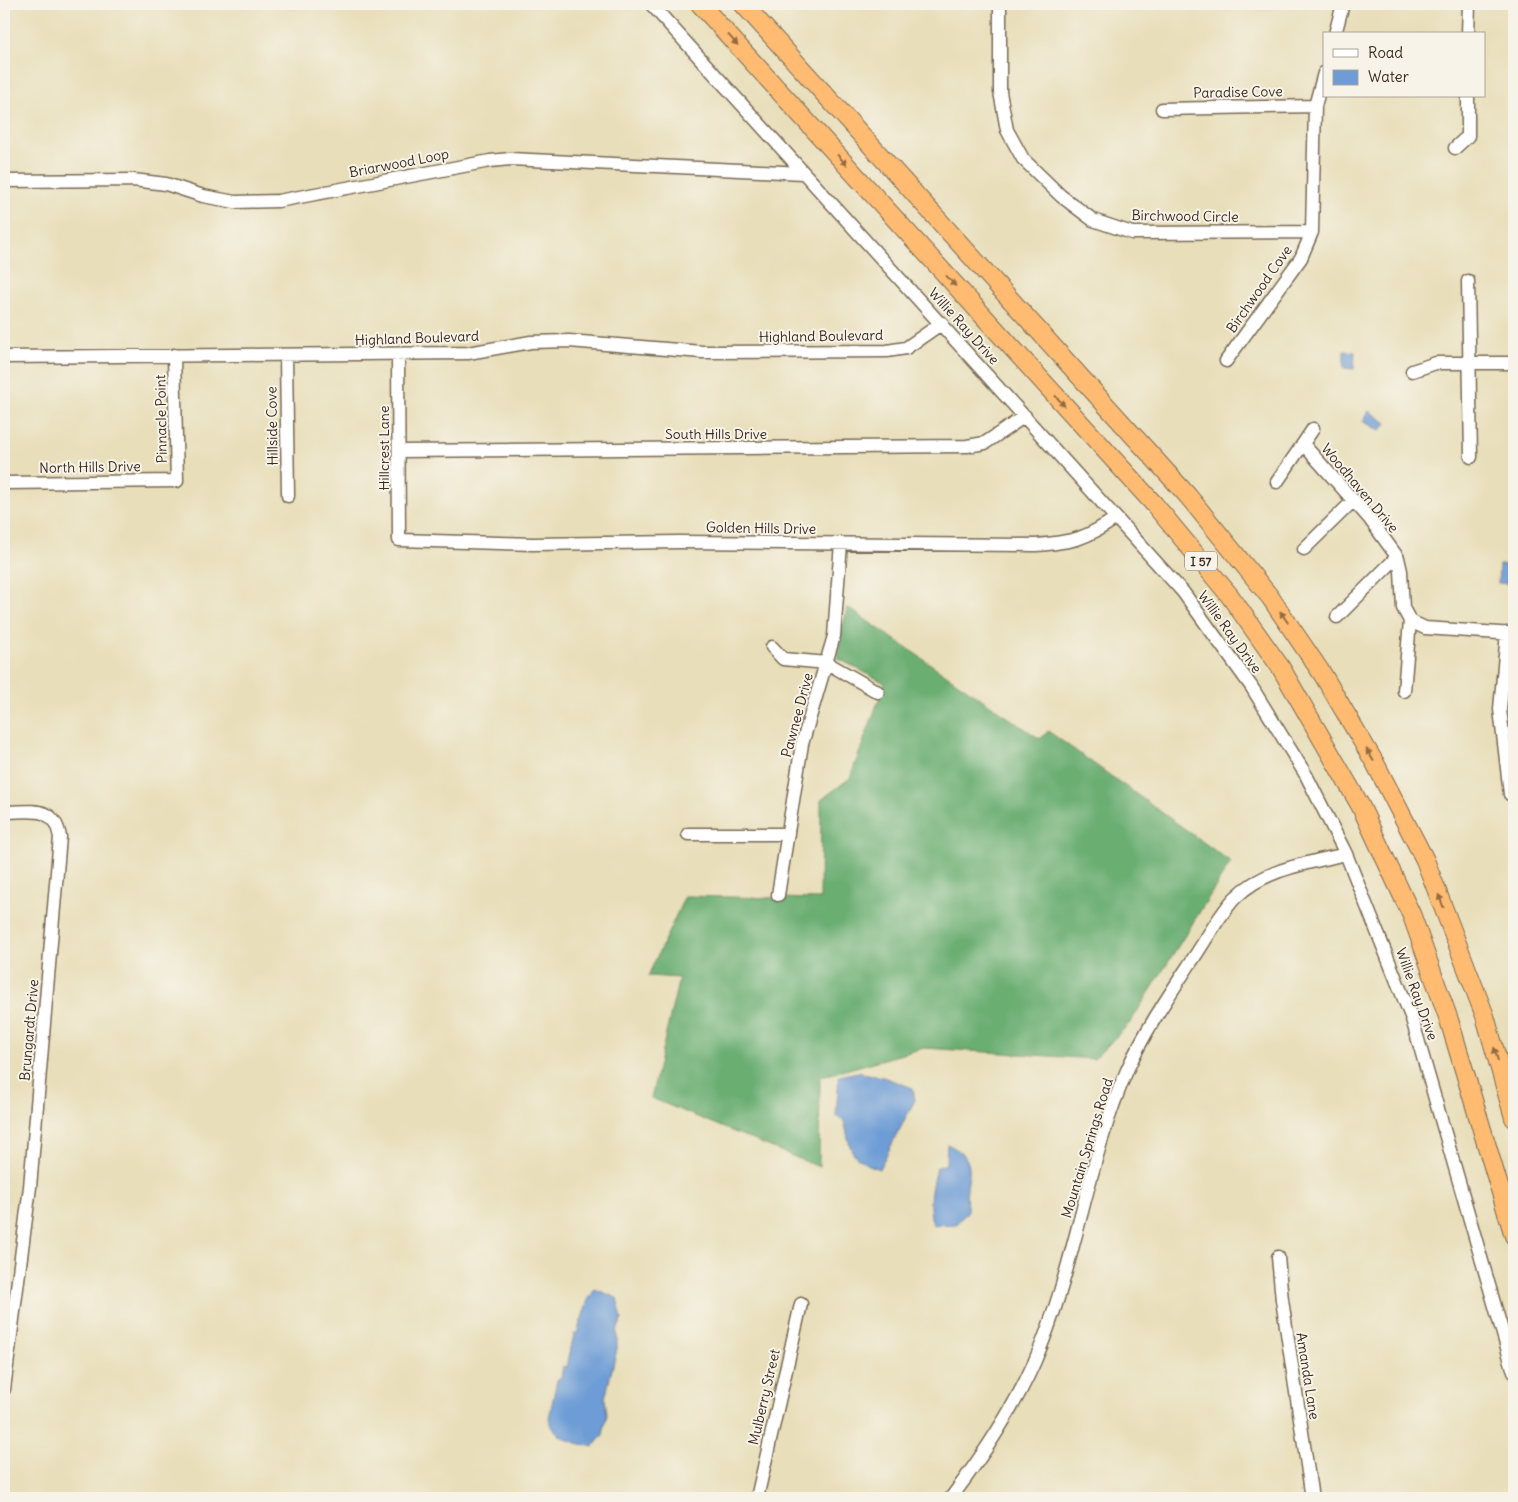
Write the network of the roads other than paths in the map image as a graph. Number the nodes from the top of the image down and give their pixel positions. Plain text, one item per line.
1 (651, 4) edge
2 (700, 4) edge
3 (743, 4) edge
4 (1000, 4) edge
5 (1343, 4) edge
6 (1469, 4) edge
7 (1336, 32) edge
8 (1468, 32) edge
9 (1323, 77) edge
10 (1468, 98) edge
11 (1315, 106) junction
12 (1162, 109) dead end
13 (1455, 148) dead end
14 (803, 173) junction
15 (4, 181) edge
16 (1312, 232) junction
17 (1468, 281) dead end
18 (942, 323) junction
19 (174, 355) junction
20 (398, 355) junction
21 (286, 356) junction
22 (4, 357) edge
23 (1226, 361) dead end
24 (1514, 363) edge
25 (1468, 364) junction
26 (1412, 371) dead end
27 (1025, 416) junction
28 (1313, 429) dead end
29 (1304, 444) junction
30 (399, 451) junction
31 (1471, 457) dead end
32 (177, 481) joint
33 (1276, 482) dead end
34 (4, 483) edge
35 (288, 496) dead end
36 (1354, 500) junction
37 (1116, 518) junction
38 (399, 540) joint
39 (841, 544) junction
40 (1304, 549) dead end
41 (1396, 558) junction
42 (1337, 617) dead end
43 (1410, 622) junction
44 (1511, 634) edge
45 (772, 647) dead end
46 (827, 663) junction
47 (1404, 691) dead end
48 (878, 692) dead end
49 (1510, 794) dead end
50 (4, 812) edge
51 (688, 834) dead end
52 (788, 834) junction
53 (1346, 854) junction
54 (778, 895) dead end
55 (1514, 1118) edge
56 (1514, 1236) edge
57 (1278, 1258) dead end
58 (801, 1304) dead end
59 (1514, 1372) edge
60 (4, 1389) edge
61 (757, 1498) edge
62 (951, 1498) edge
63 (1312, 1498) edge

1 - 14 street, Willie Ray Drive
2 -> 56 highway, I 57
55 -> 3 highway, I 57
4 - 16 street, Birchwood Circle
5 - 7 street
6 - 8 street
9 - 11 street
10 - 13 street
11 - 12 street, Paradise Cove
11 - 16 street
14 - 15 street, Briarwood Loop
14 - 18 street, Willie Ray Drive
16 - 23 street, Birchwood Cove
17 - 25 street
18 - 20 street, Highland Boulevard
18 - 27 street, Willie Ray Drive
19 - 21 street, Highland Boulevard
19 - 22 street, Highland Boulevard
19 - 32 street, Pinnacle Point
20 - 21 street, Highland Boulevard
20 - 30 street, Hillcrest Lane
21 - 35 street, Hillside Cove
24 - 25 street
25 - 26 street
25 - 31 street
27 - 30 street, South Hills Drive
27 - 37 street, Willie Ray Drive
28 - 29 street
29 - 33 street
29 - 36 street, Woodhaven Drive
30 - 38 street, Hillcrest Lane
32 - 34 street, North Hills Drive
36 - 40 street
36 - 41 street, Woodhaven Drive
37 - 39 street, Golden Hills Drive
37 - 53 street, Willie Ray Drive
38 - 39 street, Golden Hills Drive
39 - 46 street, Pawnee Drive
41 - 42 street
41 - 43 street, Woodhaven Drive
43 - 44 street
43 - 47 street
44 - 49 street
45 - 46 street
46 - 48 street
46 - 52 street, Pawnee Drive
50 - 60 street, Brungardt Drive
51 - 52 street
52 - 54 street, Pawnee Drive
53 - 59 street, Willie Ray Drive
53 - 62 street, Mountain Springs Road
57 - 63 street, Amanda Lane
58 - 61 street, Mulberry Street

